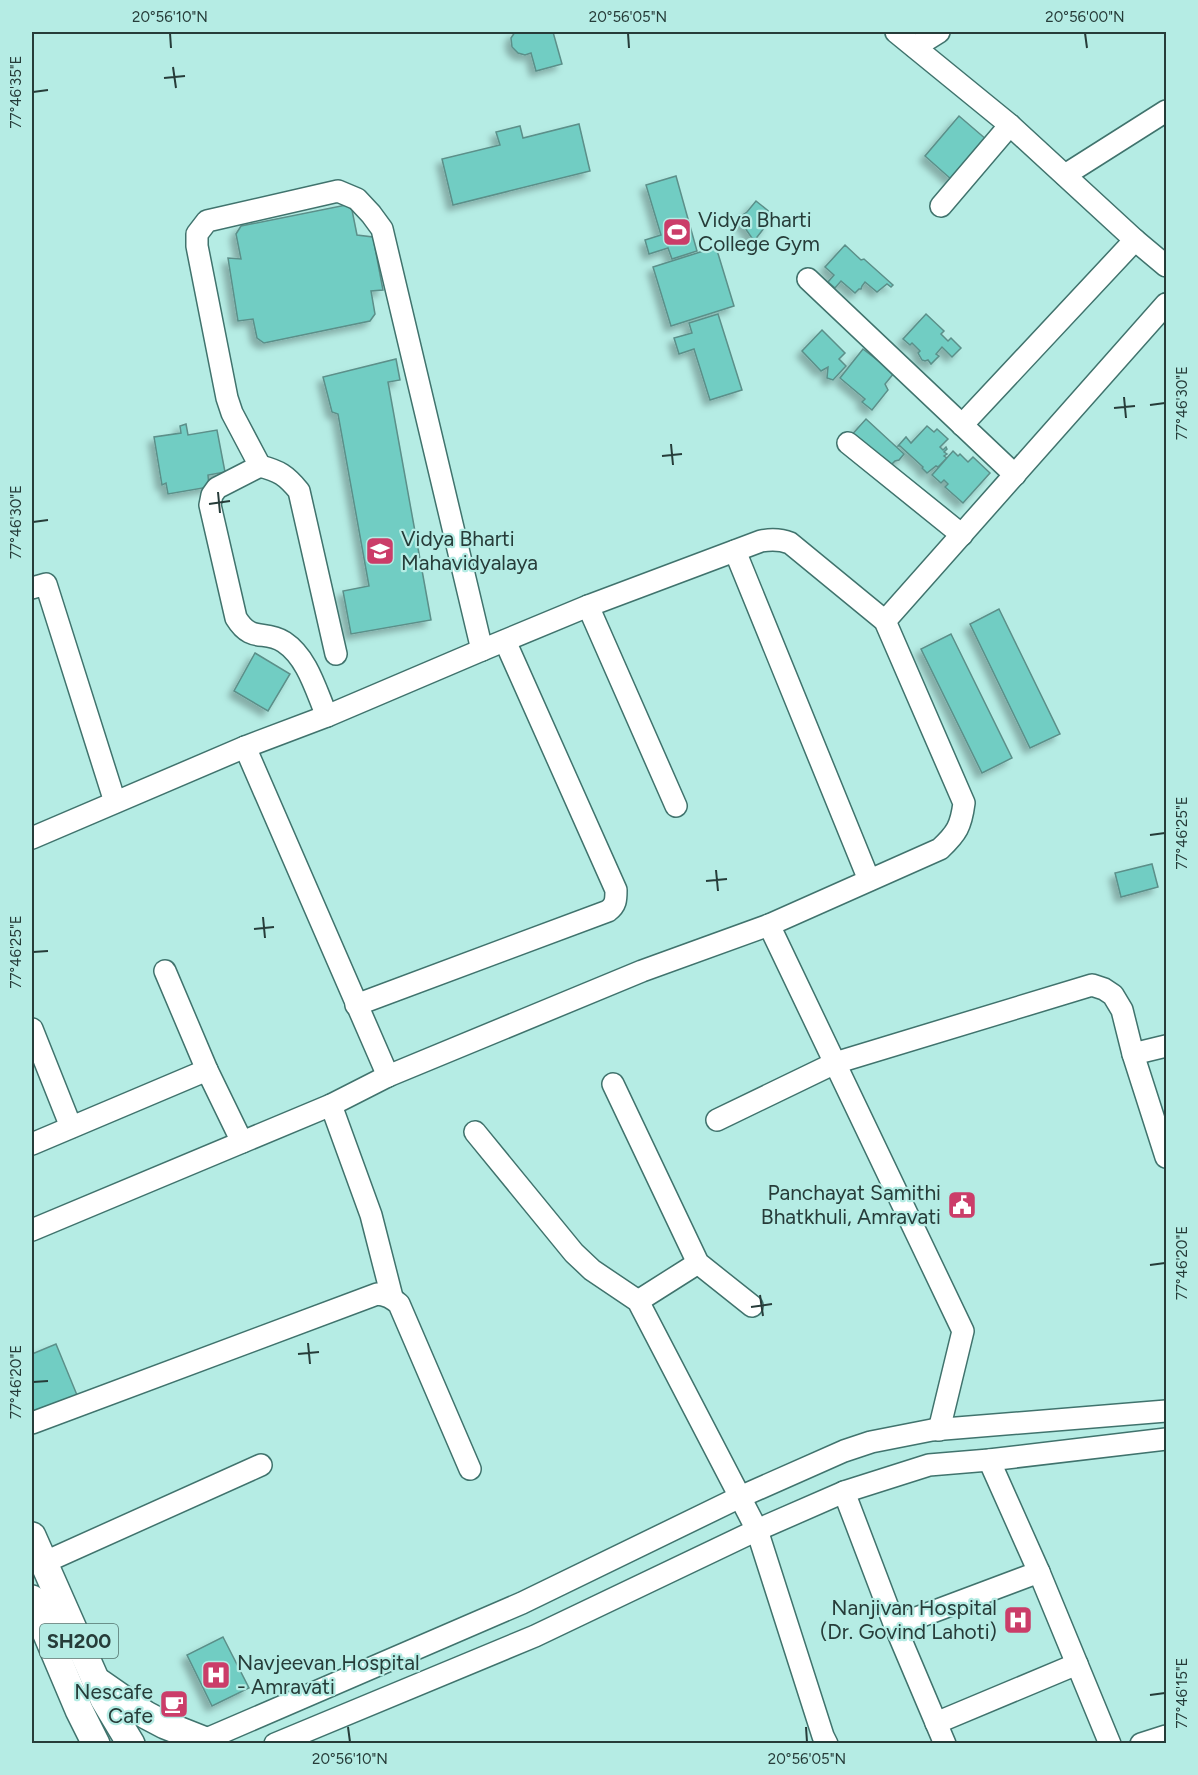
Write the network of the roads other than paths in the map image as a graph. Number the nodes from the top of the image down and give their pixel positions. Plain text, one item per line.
1 (896, 32) edge
2 (939, 32) edge
3 (915, 47) junction
4 (1167, 111) edge
5 (1010, 126) junction
6 (1065, 174) junction
7 (941, 206) dead end
8 (1135, 240) junction
9 (1167, 266) edge
10 (808, 279) dead end
11 (1167, 304) edge
12 (962, 425) junction
13 (848, 443) dead end
14 (260, 466) junction
15 (1015, 475) junction
16 (962, 535) junction
17 (735, 551) junction
18 (32, 588) edge
19 (588, 606) junction
20 (885, 621) junction
21 (505, 640) junction
22 (482, 650) junction
23 (336, 654) dead end
24 (327, 717) junction
25 (245, 747) junction
26 (115, 802) junction
27 (676, 806) dead end
28 (32, 838) edge
29 (869, 880) junction
30 (769, 925) junction
31 (165, 971) dead end
32 (356, 1005) junction
33 (32, 1029) edge
34 (1167, 1046) edge
35 (1133, 1054) junction
36 (835, 1063) junction
37 (207, 1070) junction
38 (388, 1076) junction
39 (613, 1084) dead end
40 (331, 1105) junction
41 (717, 1120) dead end
42 (71, 1127) junction
43 (475, 1132) dead end
44 (242, 1142) junction
45 (32, 1144) edge
46 (1167, 1157) edge
47 (32, 1230) edge
48 (698, 1263) junction
49 (392, 1298) junction
50 (638, 1301) junction
51 (752, 1306) dead end
52 (1167, 1411) edge
53 (32, 1424) edge
54 (939, 1430) junction
55 (1167, 1439) edge
56 (989, 1460) junction
57 (261, 1465) dead end
58 (470, 1469) dead end
59 (844, 1492) junction
60 (740, 1497) junction
61 (757, 1530) junction
62 (32, 1536) edge
63 (43, 1563) junction
64 (1039, 1572) junction
65 (32, 1602) edge
66 (895, 1626) junction
67 (1077, 1664) junction
68 (96, 1680) junction
69 (936, 1723) junction
70 (1167, 1736) edge
71 (89, 1737) edge
72 (199, 1742) edge
73 (131, 1743) edge
74 (275, 1743) edge
75 (827, 1743) edge
76 (945, 1743) edge
77 (1110, 1743) edge
78 (1141, 1743) edge

1 - 3 street
2 - 3 street
3 - 5 street
4 - 6 street
5 - 6 street
5 - 7 street
6 - 8 street
8 - 9 street
8 - 12 street
10 - 12 street
11 - 15 street
12 - 15 street
13 - 16 street
14 - 22 street
14 - 23 street
14 - 24 street
15 - 16 street
16 - 20 street
17 - 19 street
17 - 20 street
17 - 29 street
18 - 26 street
19 - 21 street
19 - 27 street
20 - 29 street
21 - 22 street
21 - 32 street
22 - 24 street
24 - 25 street
25 - 26 street
25 - 32 street
26 - 28 street
29 - 30 street
30 - 36 street
30 - 38 street
31 - 37 street
32 - 38 street
33 - 42 street
34 - 35 street
35 - 36 street
35 - 46 street
36 - 41 street
36 - 54 street
37 - 42 street
37 - 44 street
38 - 40 street
39 - 48 street
40 - 44 street
40 - 49 street
42 - 45 street
43 - 50 street
44 - 47 street
48 - 50 street
48 - 51 street
49 - 53 street
49 - 58 street
50 - 60 street
52 - 54 street
54 - 60 street
55 - 56 street
56 - 59 street
56 - 64 street
57 - 63 street
59 - 61 street
59 - 66 street
60 - 61 street
60 - 72 street
61 - 74 street
61 - 75 street
62 - 63 main road, SH200
63 - 68 main road, SH200
64 - 66 street
64 - 67 street
65 - 71 main road, SH200
66 - 69 street
67 - 69 street
67 - 77 street
68 - 72 main road
68 - 73 main road, SH200
69 - 76 street
70 - 78 street

